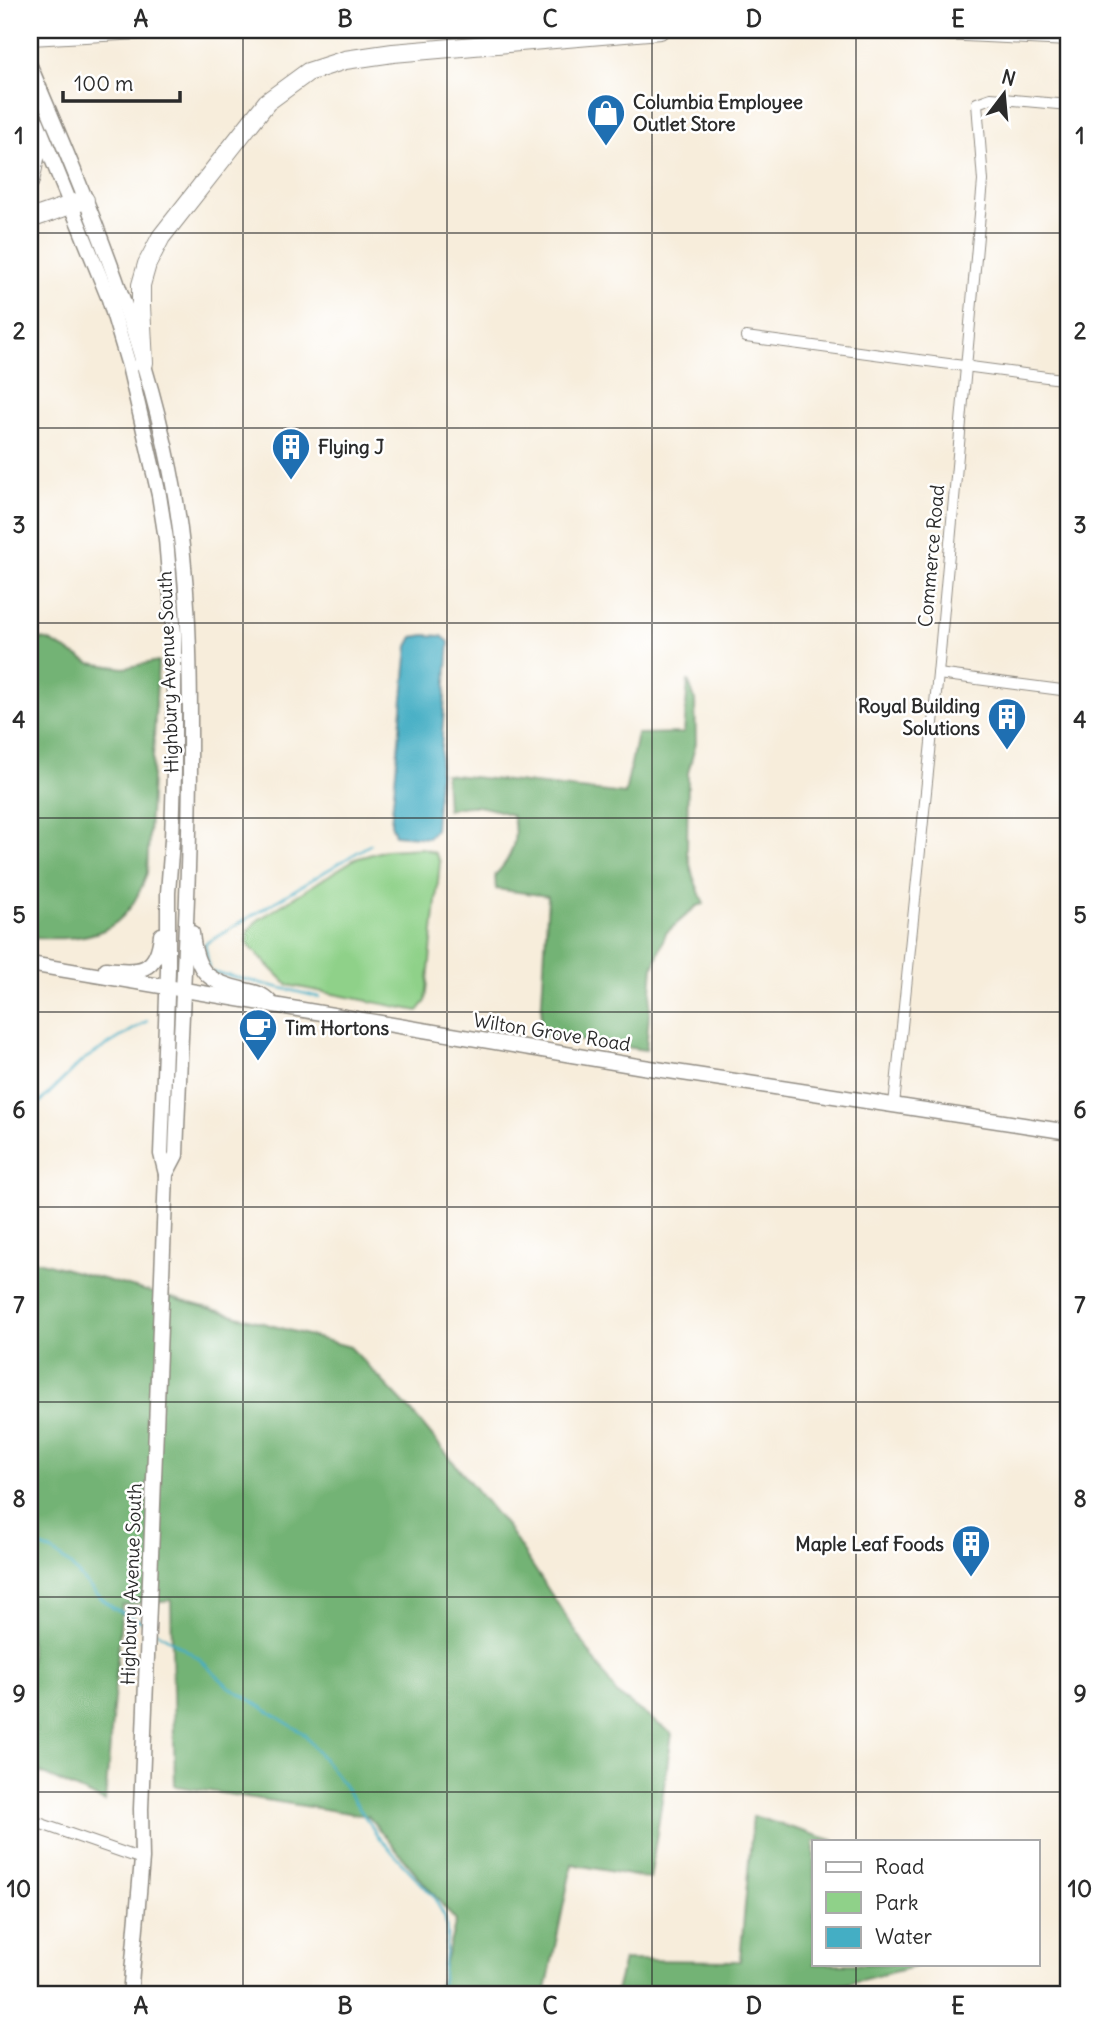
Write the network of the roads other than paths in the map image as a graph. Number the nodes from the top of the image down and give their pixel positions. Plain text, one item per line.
1 (140, 30) edge
2 (660, 30) edge
3 (924, 30) edge
4 (30, 36) edge
5 (1069, 37) edge
6 (30, 66) edge
7 (1069, 105) edge
8 (30, 106) edge
9 (30, 181) edge
10 (77, 202) junction
11 (30, 219) edge
12 (746, 337) dead end
13 (144, 363) junction
14 (967, 366) junction
15 (1069, 380) edge
16 (938, 674) junction
17 (1069, 691) edge
18 (168, 893) junction
19 (187, 894) junction
20 (30, 963) edge
21 (166, 988) junction
22 (182, 990) junction
23 (273, 1006) junction
24 (894, 1105) junction
25 (1069, 1132) edge
26 (166, 1174) junction
27 (30, 1820) edge
28 (142, 1859) junction
29 (130, 1995) edge

1 - 4 highway
2 - 13 highway
3 - 5 highway
6 - 10 main road, Highbury Avenue South
7 - 14 street, Commerce Road
8 - 9 highway
8 - 10 main road, Highbury Avenue South
10 - 11 highway
10 - 13 main road, Highbury Avenue South
10 - 18 main road, Highbury Avenue South
12 - 14 street
13 - 19 main road, Highbury Avenue South
14 - 15 street
14 - 16 street, Commerce Road
16 - 17 street
16 - 24 street, Commerce Road
18 - 20 main road
18 - 21 main road, Highbury Avenue South
19 - 22 main road, Highbury Avenue South
19 - 23 main road
20 - 21 main road, Wilton Grove Road
21 - 22 main road, Wilton Grove Road
21 - 26 main road, Highbury Avenue South
22 - 23 main road, Wilton Grove Road
22 - 26 main road, Highbury Avenue South
23 - 24 main road, Wilton Grove Road
24 - 25 main road, Wilton Grove Road
26 - 28 main road, Highbury Avenue South
27 - 28 street
28 - 29 main road, Highbury Avenue South

